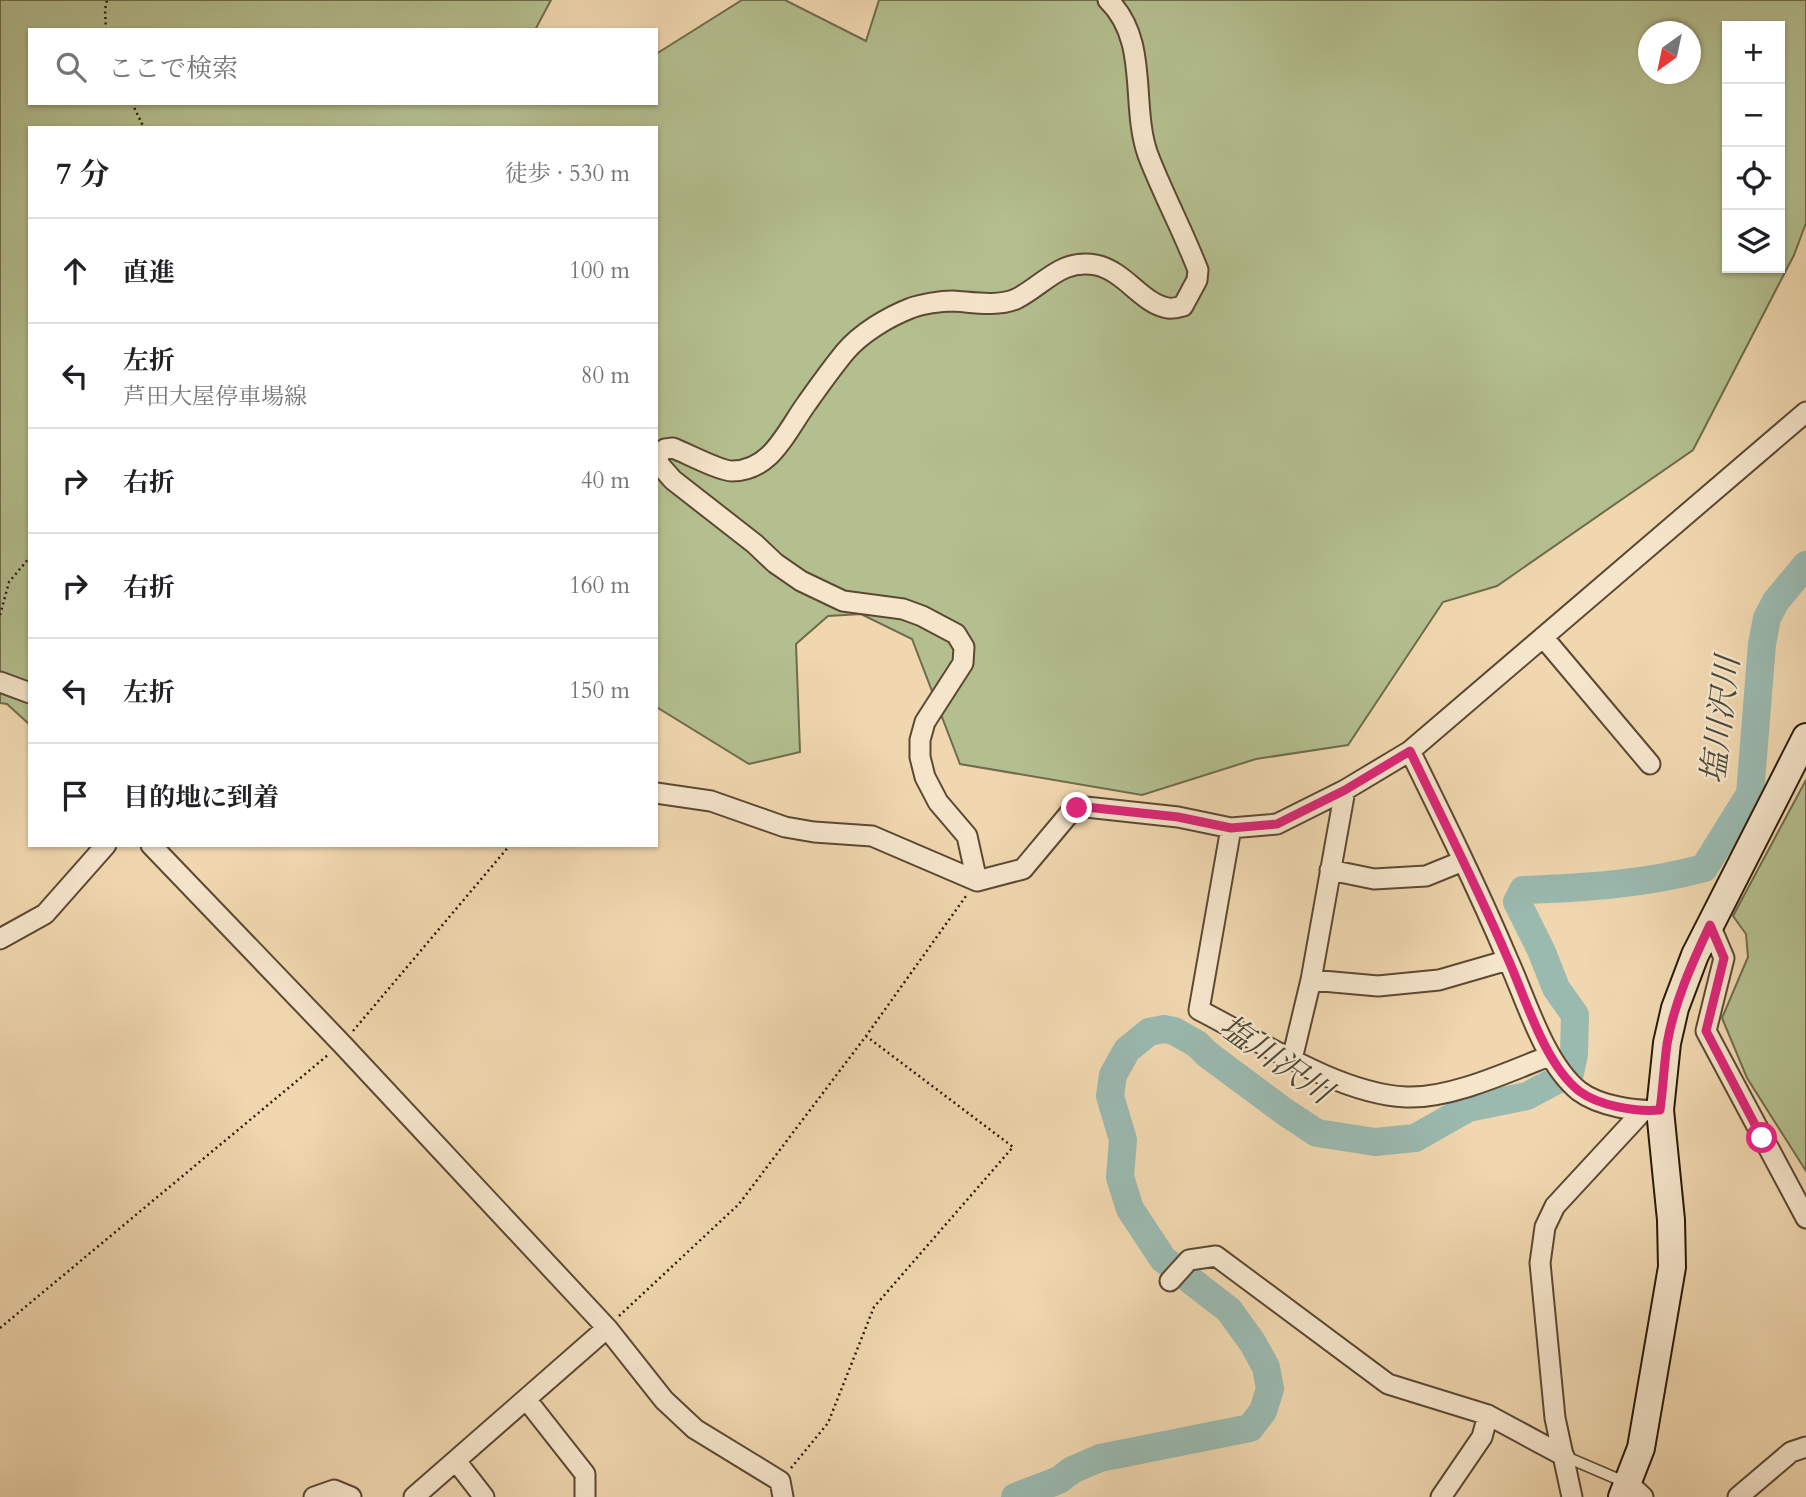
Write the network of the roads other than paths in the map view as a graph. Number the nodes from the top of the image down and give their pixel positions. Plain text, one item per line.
1 (1108, 0) edge
2 (1806, 412) edge
3 (1543, 637) junction
4 (0, 682) edge
5 (28, 692) edge
6 (1806, 737) edge
7 (1410, 751) junction
8 (1650, 764) dead end
9 (1345, 790) junction
10 (658, 793) edge
11 (1231, 828) junction
12 (104, 847) edge
13 (153, 847) edge
14 (1463, 861) junction
15 (1330, 870) junction
16 (977, 881) junction
17 (1710, 925) junction
18 (0, 939) edge
19 (1508, 960) junction
20 (1311, 980) junction
21 (1549, 1056) junction
22 (1292, 1059) junction
23 (1651, 1111) junction
24 (1806, 1217) edge
25 (1170, 1281) dead end
26 (607, 1328) junction
27 (526, 1399) junction
28 (1488, 1415) junction
29 (1806, 1447) edge
30 (1564, 1456) junction
31 (456, 1461) junction
32 (781, 1489) edge
33 (1631, 1492) edge
34 (314, 1497) edge
35 (351, 1497) edge
36 (414, 1497) edge
37 (484, 1497) edge
38 (585, 1497) edge
39 (1441, 1497) edge
40 (1572, 1497) edge
41 (1738, 1497) edge

1 - 16 street
2 - 3 street
3 - 7 street
3 - 8 street
4 - 5 street
6 - 17 main road
7 - 9 street
7 - 14 street
9 - 11 street
9 - 15 street
10 - 16 street
11 - 16 street
11 - 22 street
12 - 18 street
13 - 26 street
14 - 15 street
14 - 19 street
15 - 20 street
17 - 23 main road
17 - 24 street
19 - 20 street
19 - 21 street
20 - 22 street
21 - 22 street
21 - 23 street
23 - 30 street
23 - 33 main road
25 - 28 street
26 - 27 street
26 - 32 street
27 - 31 street
27 - 38 street
28 - 30 street
28 - 39 street
29 - 41 street
30 - 33 lane
30 - 40 street
31 - 36 street
31 - 37 street
34 - 35 street

